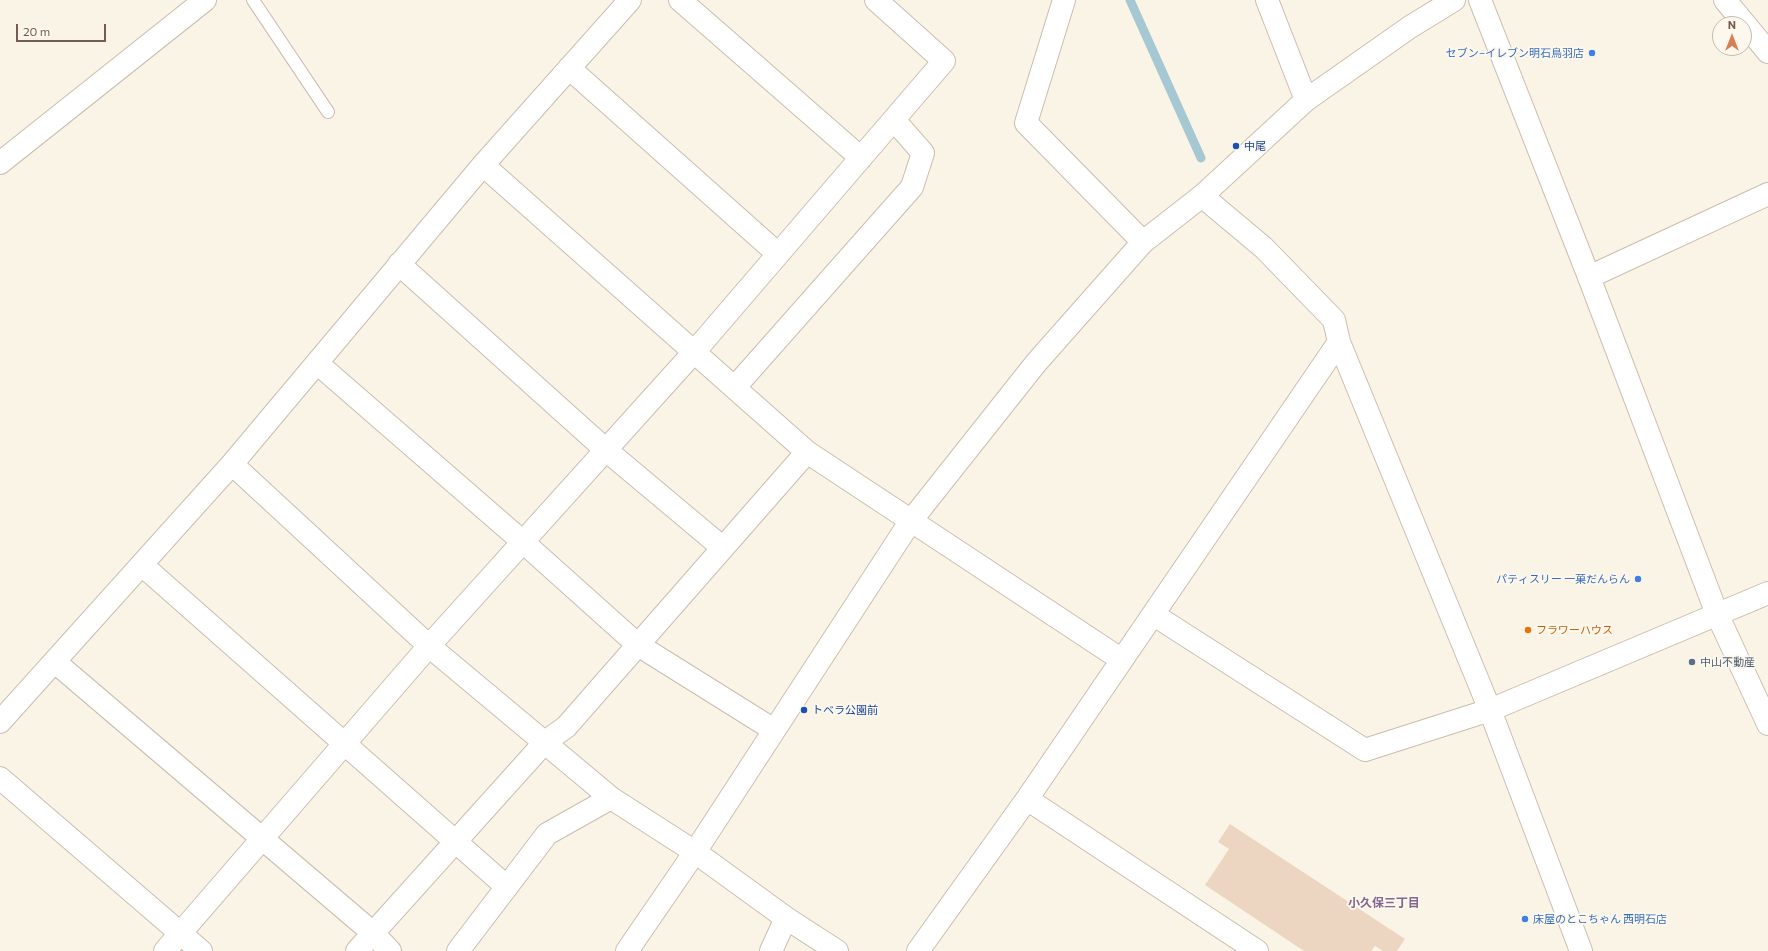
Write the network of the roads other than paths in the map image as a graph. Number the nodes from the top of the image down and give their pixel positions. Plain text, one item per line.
1 (205, 0) edge
2 (253, 0) edge
3 (630, 0) edge
4 (680, 0) edge
5 (876, 0) edge
6 (1064, 0) edge
7 (1267, 0) edge
8 (1454, 0) edge
9 (1480, 0) edge
10 (1724, 0) edge
11 (1768, 52) edge
12 (569, 68) junction
13 (1306, 100) junction
14 (328, 112) dead end
15 (894, 120) junction
16 (861, 158) junction
17 (0, 163) edge
18 (483, 165) junction
19 (1768, 194) edge
20 (1202, 196) junction
21 (1142, 242) junction
22 (778, 254) junction
23 (399, 264) junction
24 (1589, 277) junction
25 (1339, 342) junction
26 (695, 351) junction
27 (318, 363) junction
28 (734, 387) junction
29 (606, 450) junction
30 (807, 452) junction
31 (232, 464) junction
32 (910, 522) junction
33 (523, 542) junction
34 (723, 548) junction
35 (142, 565) junction
36 (1768, 593) edge
37 (1717, 614) junction
38 (1154, 615) junction
39 (638, 645) junction
40 (429, 646) junction
41 (1122, 660) junction
42 (55, 662) junction
43 (1490, 710) junction
44 (0, 722) edge
45 (1768, 724) edge
46 (774, 730) junction
47 (545, 742) junction
48 (345, 744) junction
49 (0, 778) edge
50 (611, 798) junction
51 (1027, 799) junction
52 (262, 839) junction
53 (456, 841) junction
54 (695, 852) junction
55 (507, 887) junction
56 (786, 918) junction
57 (181, 933) junction
58 (373, 933) junction
59 (165, 951) edge
60 (201, 951) edge
61 (357, 951) edge
62 (390, 951) edge
63 (458, 951) edge
64 (627, 951) edge
65 (771, 951) edge
66 (837, 951) edge
67 (918, 951) edge
68 (1257, 951) edge
69 (1582, 951) edge

1 - 17 street
2 - 14 lane
3 - 12 street
4 - 16 street
5 - 15 street
6 - 21 street
7 - 13 street
8 - 13 street
9 - 24 street
10 - 11 street
12 - 18 street
12 - 22 street
13 - 20 street
15 - 16 street
15 - 28 street
16 - 22 street
18 - 23 street
18 - 26 street
19 - 24 street
20 - 21 street
20 - 25 street
21 - 32 street
22 - 26 street
23 - 27 street
23 - 29 street
24 - 37 street
25 - 38 street
25 - 43 street
26 - 28 street
26 - 29 street
27 - 31 street
27 - 33 street
28 - 30 street
29 - 33 street
29 - 34 street
30 - 32 street
30 - 34 street
31 - 35 street
31 - 40 street
32 - 41 street
32 - 46 street
33 - 39 street
33 - 40 street
34 - 39 street
35 - 42 street
35 - 48 street
36 - 37 street
37 - 43 street
37 - 45 street
38 - 41 street
38 - 43 street
39 - 46 street
39 - 47 street
40 - 47 street
40 - 48 street
41 - 51 street
42 - 44 street
42 - 52 street
43 - 69 street
46 - 54 street
47 - 50 street
47 - 53 street
48 - 52 street
48 - 53 street
49 - 57 street
50 - 54 street
50 - 55 street
51 - 67 street
51 - 68 street
52 - 57 street
52 - 58 street
53 - 55 street
53 - 58 street
54 - 56 street
54 - 64 street
55 - 63 street
56 - 65 street
56 - 66 street
57 - 59 street
57 - 60 street
58 - 61 street
58 - 62 street

